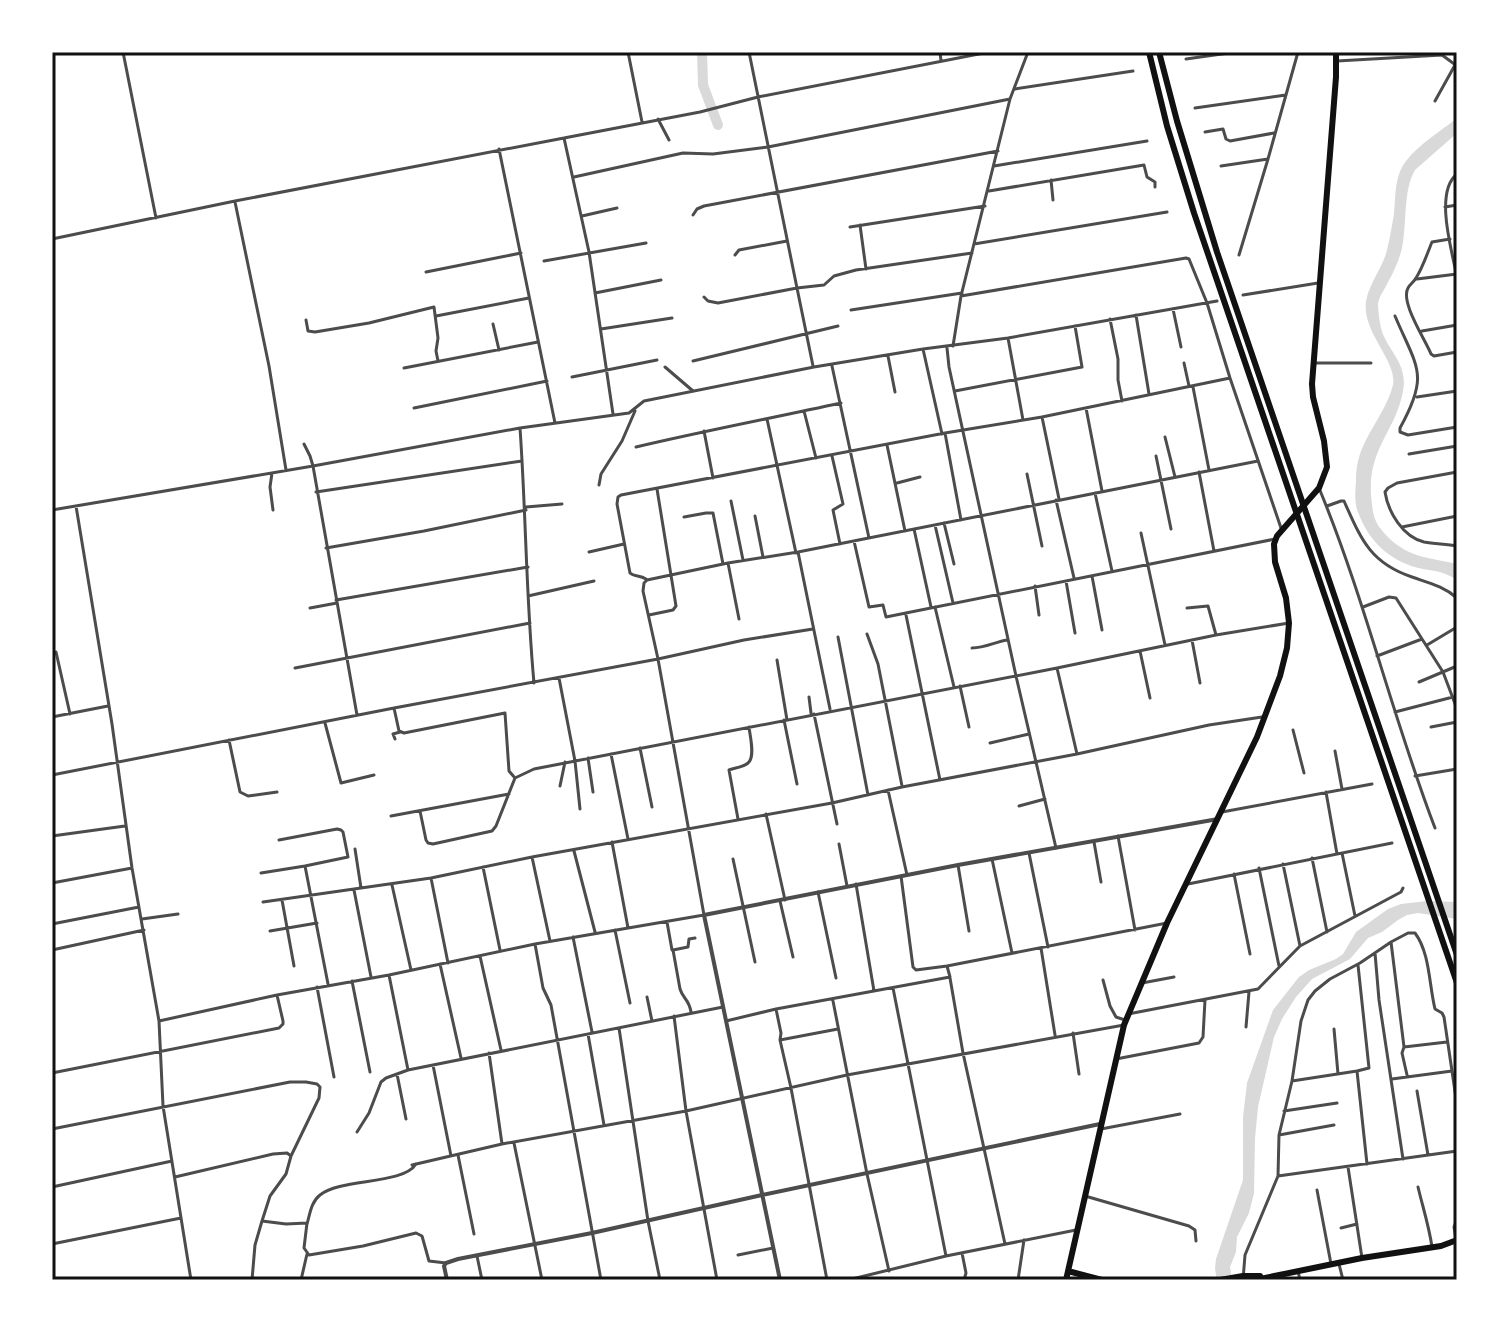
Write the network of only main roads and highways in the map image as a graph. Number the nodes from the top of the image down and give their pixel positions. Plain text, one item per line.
1 (1149, 52) edge
2 (1159, 52) edge
3 (1336, 52) edge
4 (1457, 955) edge
5 (1457, 983) edge
6 (1457, 1242) edge
7 (1068, 1271) junction
8 (1270, 1277) edge
9 (1241, 1278) edge
10 (1066, 1280) edge
11 (1102, 1280) edge
12 (1220, 1280) edge
13 (1255, 1280) edge

1 - 5 main road
2 - 4 main road
3 - 7 main road
6 - 8 main road
7 - 10 main road
7 - 11 main road
8 - 9 main road
8 - 13 main road
9 - 12 main road

